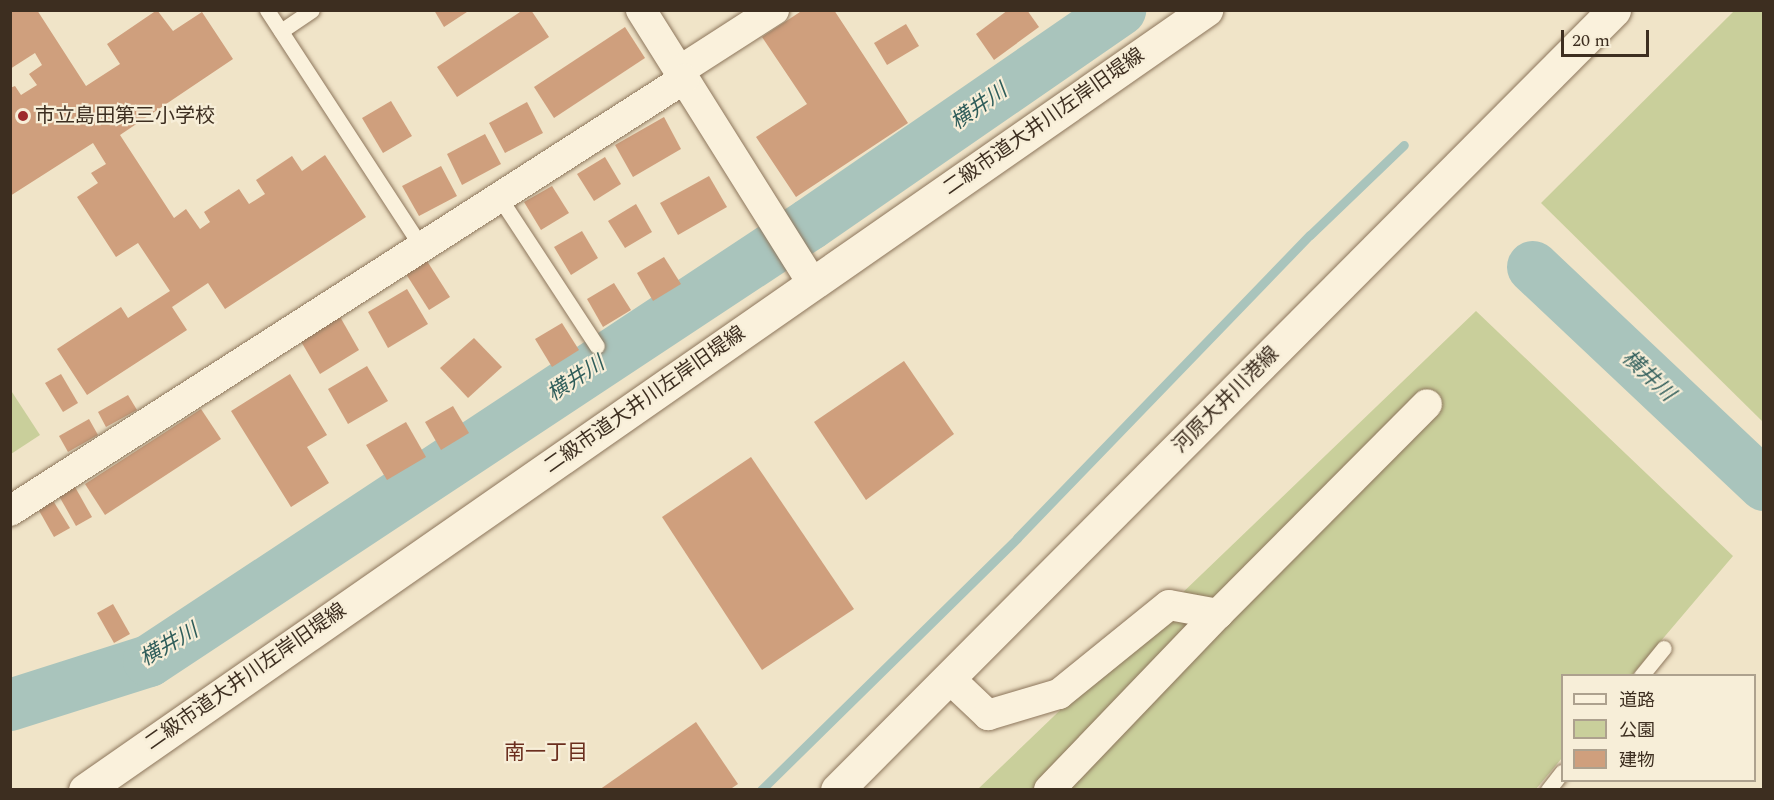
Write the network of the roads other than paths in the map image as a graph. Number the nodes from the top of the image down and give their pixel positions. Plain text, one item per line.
1 (267, 10) edge
2 (312, 10) edge
3 (641, 10) edge
4 (774, 10) edge
5 (1206, 10) edge
6 (1614, 10) edge
7 (281, 31) junction
8 (682, 75) junction
9 (499, 197) junction
10 (421, 246) junction
11 (812, 283) junction
12 (597, 346) dead end
13 (1427, 404) dead end
14 (10, 511) edge
15 (1218, 614) junction
16 (1664, 648) dead end
17 (1642, 674) edge
18 (949, 678) junction
19 (1561, 774) edge
20 (85, 789) edge
21 (837, 789) edge
22 (1049, 789) edge
23 (1548, 789) edge

1 - 7 lane
2 - 7 lane
3 - 8 street
4 - 8 street
5 - 11 street, 二級市道大井川左岸旧堤線
6 - 18 street, 河原大井川港線
7 - 10 lane
8 - 9 street
8 - 11 street
9 - 10 street
9 - 12 lane
10 - 14 street
11 - 20 street, 二級市道大井川左岸旧堤線
13 - 15 street
15 - 18 street
15 - 22 street
16 - 17 lane
18 - 21 street, 河原大井川港線
19 - 23 lane

